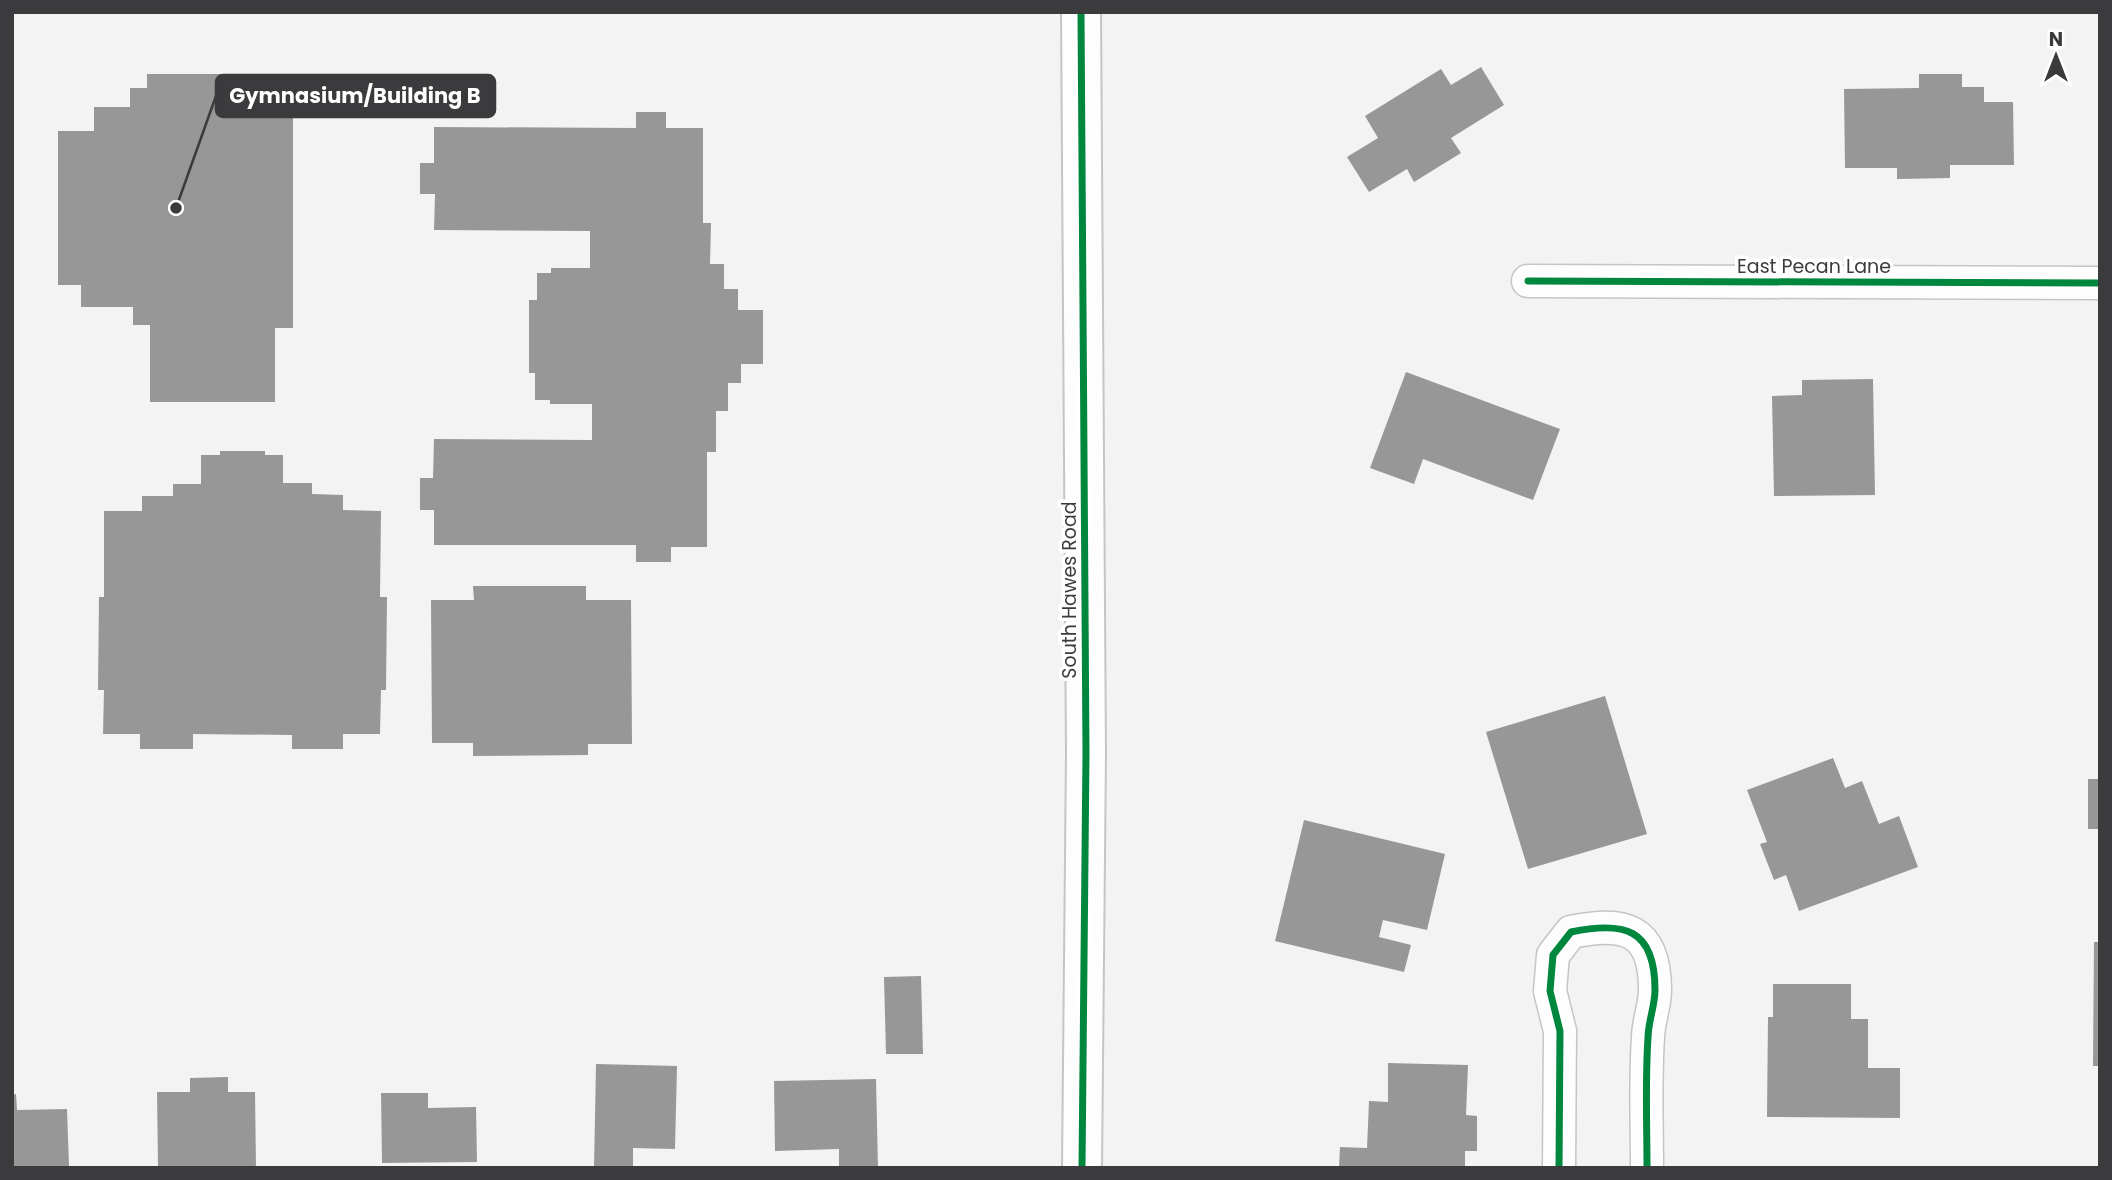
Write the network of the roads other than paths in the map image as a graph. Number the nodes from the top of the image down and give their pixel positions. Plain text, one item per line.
1 (1081, 12) edge
2 (1528, 281) dead end
3 (2100, 283) edge
4 (1082, 1168) edge
5 (1559, 1168) edge
6 (1647, 1168) edge

1 - 4 main road, South Hawes Road
2 - 3 street, East Pecan Lane
5 - 6 street

